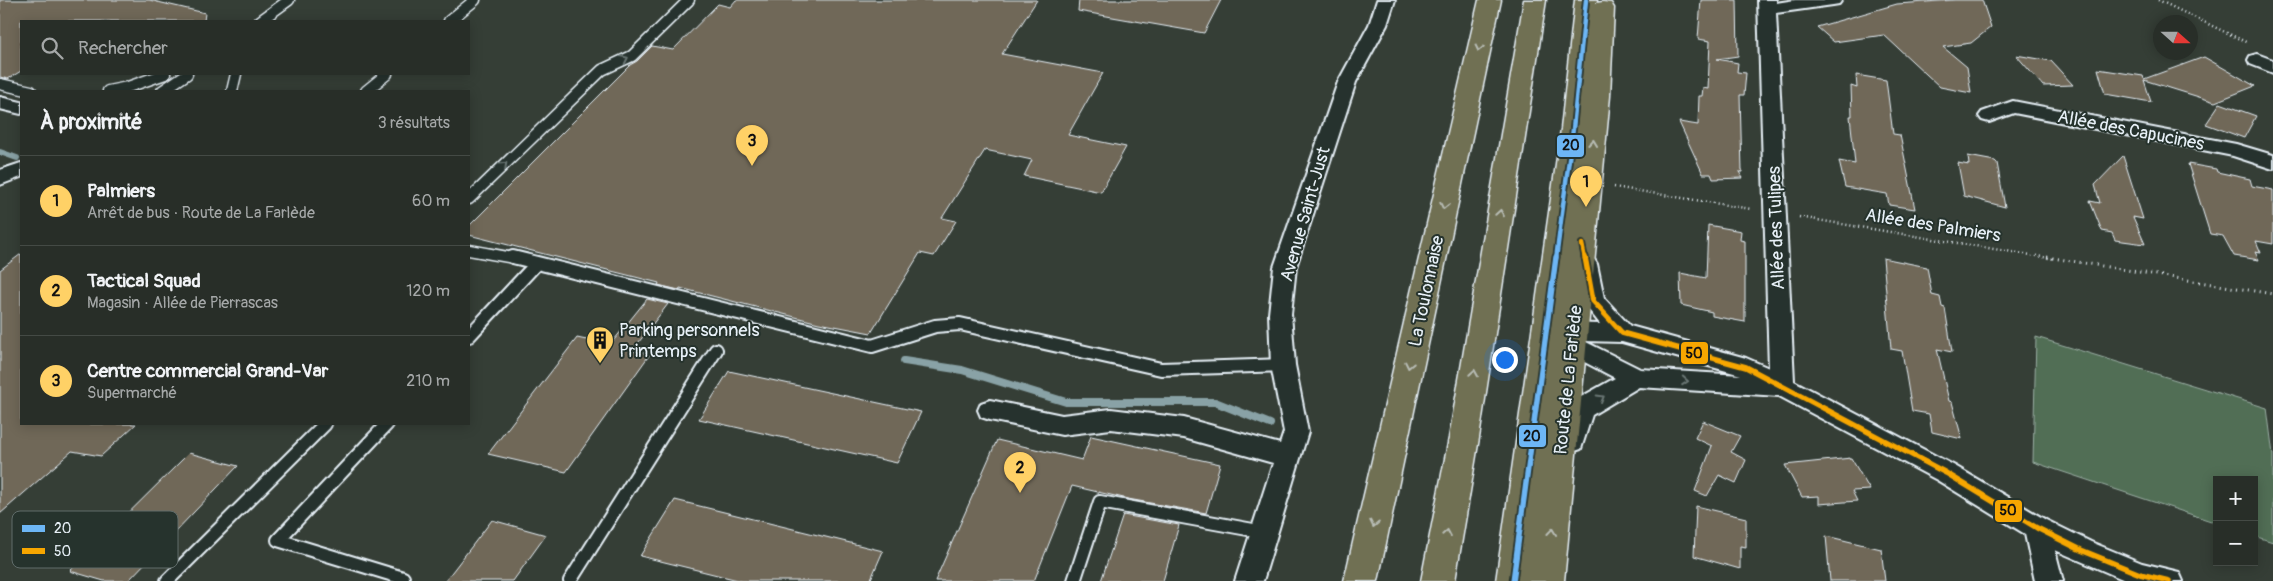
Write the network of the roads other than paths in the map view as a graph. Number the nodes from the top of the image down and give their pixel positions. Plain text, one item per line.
1 (289, 0) edge
2 (475, 0) edge
3 (689, 0) edge
4 (1386, 0) edge
5 (1490, 0) edge
6 (1535, 0) edge
7 (1586, 0) edge
8 (1604, 0) edge
9 (1833, 0) edge
10 (1767, 4) edge
11 (261, 20) edge
12 (450, 20) edge
13 (162, 75) edge
14 (186, 75) edge
15 (236, 75) edge
16 (385, 75) edge
17 (0, 84) edge
18 (27, 90) edge
19 (113, 90) edge
20 (163, 90) edge
21 (232, 90) edge
22 (367, 90) edge
23 (0, 103) edge
24 (20, 108) edge
25 (0, 113) edge
26 (1990, 116) dead end
27 (20, 118) edge
28 (2273, 162) edge
29 (20, 170) edge
30 (0, 178) edge
31 (470, 198) edge
32 (1582, 244) junction
33 (470, 250) edge
34 (537, 263) junction
35 (1622, 333) junction
36 (470, 335) edge
37 (1564, 336) junction
38 (716, 350) dead end
39 (1283, 365) junction
40 (1636, 378) junction
41 (1782, 387) junction
42 (990, 410) dead end
43 (324, 425) edge
44 (386, 425) edge
45 (1288, 457) junction
46 (1555, 501) junction
47 (2037, 528) junction
48 (1264, 532) junction
49 (166, 581) edge
50 (400, 581) edge
51 (570, 581) edge
52 (1074, 581) edge
53 (1249, 581) edge
54 (1361, 581) edge
55 (1438, 581) edge
56 (1513, 581) edge
57 (1547, 581) edge
58 (2049, 581) edge
59 (2169, 581) edge

1 - 11 lane
2 - 12 lane
31 -> 3 lane
4 - 39 street, Avenue Saint-Just
5 -> 54 main road, La Toulonnaise
55 -> 6 main road
7 - 37 main road, Route de La Farlède
32 -> 8 main road, Route de La Farlède
9 - 10 street
10 - 41 street, Allée des Tulipes
13 - 19 lane
14 - 20 lane
15 - 21 lane
16 - 22 lane
17 - 18 lane
23 - 24 street
25 - 27 street
26 - 28 street, Allée des Capucines
29 - 30 street
32 - 35 street
32 - 37 main road, Route de La Farlède
33 - 34 lane
34 - 36 lane
34 - 39 lane
35 - 37 street
35 - 41 street
37 - 40 street
37 - 46 main road, Route de La Farlède
37 - 56 main road, Route de La Farlède
38 - 51 lane
39 - 45 street, Avenue Saint-Just
40 -> 41 street
46 -> 40 street
41 - 47 street
42 - 45 street
43 - 49 lane
44 - 50 lane
45 - 48 street, Avenue Saint-Just
57 -> 46 main road, Route de La Farlède
47 - 58 street
47 - 59 street
48 - 52 lane
48 - 53 street, Avenue Saint-Just

